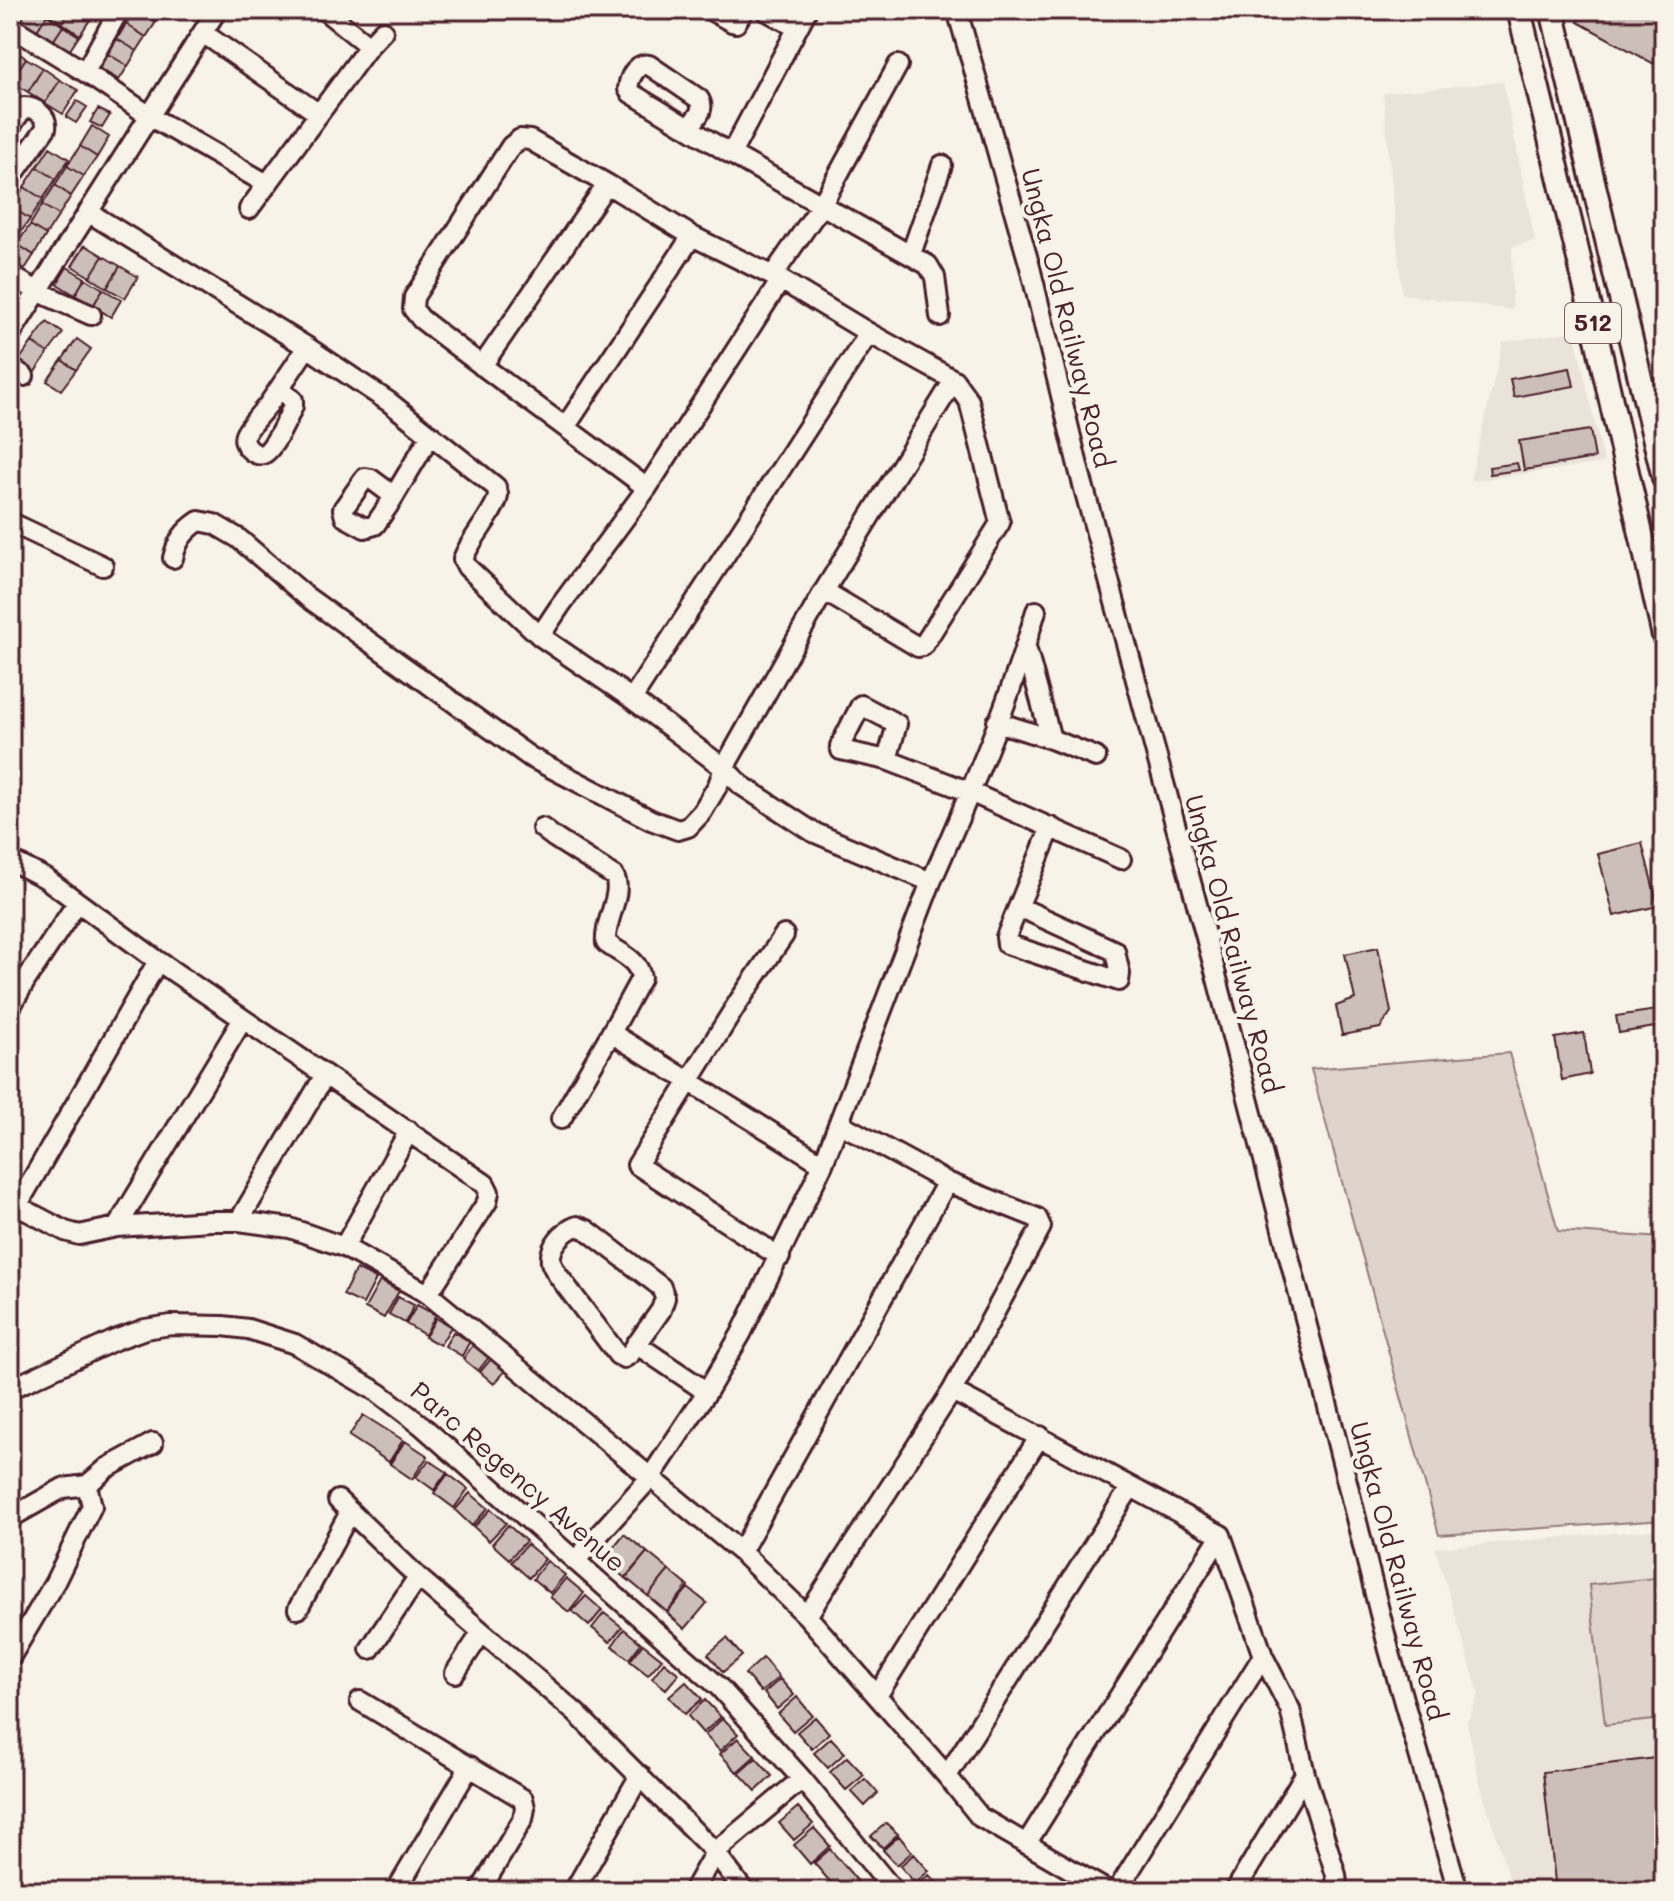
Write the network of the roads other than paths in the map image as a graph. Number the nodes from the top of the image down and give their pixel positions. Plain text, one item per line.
1 (119, 10) edge
2 (217, 10) edge
3 (324, 10) edge
4 (710, 10) edge
5 (744, 10) edge
6 (765, 10) edge
7 (807, 10) edge
8 (957, 10) edge
9 (1519, 10) edge
10 (1552, 10) edge
11 (10, 26) edge
12 (796, 27) junction
13 (383, 31) dead end
14 (203, 33) junction
15 (369, 46) junction
16 (898, 65) dead end
17 (85, 72) junction
18 (319, 114) junction
19 (151, 117) junction
20 (10, 127) edge
21 (689, 127) dead end
22 (731, 154) junction
23 (942, 165) dead end
24 (10, 179) edge
25 (267, 184) junction
26 (607, 184) junction
27 (821, 206) junction
28 (249, 209) dead end
29 (88, 212) junction
30 (692, 236) junction
31 (911, 254) junction
32 (10, 275) edge
33 (777, 277) junction
34 (39, 292) junction
35 (91, 315) dead end
36 (940, 316) dead end
37 (869, 333) junction
38 (10, 335) edge
39 (307, 347) junction
40 (482, 366) junction
41 (954, 380) junction
42 (280, 389) dead end
43 (566, 426) junction
44 (430, 436) junction
45 (1664, 478) edge
46 (647, 488) junction
47 (394, 496) dead end
48 (10, 522) edge
49 (173, 558) dead end
50 (103, 566) dead end
51 (824, 591) junction
52 (1036, 611) dead end
53 (540, 636) junction
54 (1664, 636) edge
55 (1026, 647) junction
56 (632, 699) junction
57 (997, 722) junction
58 (1051, 739) junction
59 (1096, 757) dead end
60 (887, 760) dead end
61 (724, 768) junction
62 (970, 792) junction
63 (1051, 827) junction
64 (542, 828) dead end
65 (1121, 859) dead end
66 (10, 860) edge
67 (931, 882) junction
68 (77, 903) junction
69 (1019, 907) junction
70 (784, 935) dead end
71 (158, 961) junction
72 (18, 976) edge
73 (10, 1008) edge
74 (243, 1019) junction
75 (611, 1033) junction
76 (325, 1075) junction
77 (689, 1083) junction
78 (561, 1119) dead end
79 (839, 1123) junction
80 (409, 1131) junction
81 (823, 1164) junction
82 (947, 1182) junction
83 (13, 1204) edge
84 (239, 1221) junction
85 (117, 1227) junction
86 (344, 1247) junction
87 (780, 1257) junction
88 (428, 1294) junction
89 (636, 1344) junction
90 (10, 1388) edge
91 (952, 1391) junction
92 (707, 1392) junction
93 (1040, 1436) junction
94 (153, 1443) dead end
95 (650, 1478) junction
96 (87, 1485) junction
97 (1130, 1488) junction
98 (10, 1518) edge
99 (1221, 1535) junction
100 (741, 1552) junction
101 (575, 1561) junction
102 (418, 1577) junction
103 (298, 1609) dead end
104 (807, 1616) junction
105 (482, 1632) junction
106 (370, 1649) dead end
107 (1263, 1656) junction
108 (10, 1658) edge
109 (455, 1673) dead end
110 (877, 1696) junction
111 (360, 1701) dead end
112 (470, 1766) junction
113 (1305, 1774) junction
114 (640, 1775) junction
115 (947, 1776) junction
116 (802, 1779) junction
117 (1026, 1844) junction
118 (715, 1852) junction
119 (396, 1891) edge
120 (480, 1891) edge
121 (574, 1891) edge
122 (693, 1891) edge
123 (744, 1891) edge
124 (894, 1891) edge
125 (1108, 1891) edge
126 (1117, 1891) edge
127 (1235, 1891) edge
128 (1338, 1891) edge
129 (1458, 1891) edge

1 - 17 street
2 - 14 street
3 - 15 street
4 - 5 street
6 - 12 street
7 - 12 street
8 - 129 street, Ungka Old Railway Road
9 - 54 main road, 512
10 - 45 main road, 512
11 - 17 street
12 - 22 street
13 - 15 street
14 - 18 street
14 - 19 street
15 - 18 street
16 - 27 street
17 - 19 street
18 - 25 street
19 - 25 street
19 - 29 street
20 - 24 street
21 - 22 street
22 - 27 street
23 - 31 street
25 - 28 street
26 - 30 street
26 - 40 street
26 - 40 street
27 - 31 street
27 - 33 street
29 - 34 street
29 - 39 street
30 - 33 street
30 - 43 street
31 - 36 street
32 - 34 street
33 - 37 street
33 - 46 street
34 - 35 street
34 - 38 street
37 - 41 street
37 - 56 street
39 - 42 street
39 - 44 street
40 - 43 street
41 - 51 street
41 - 51 street
43 - 46 street
44 - 47 street
44 - 53 street
46 - 53 street
48 - 50 street
49 - 61 street
51 - 61 street
52 - 55 street
53 - 56 street
55 - 57 street
55 - 58 street
56 - 61 street
57 - 58 street
57 - 62 street
58 - 59 street
60 - 62 street
61 - 67 street
62 - 63 street
62 - 67 street
63 - 65 street
63 - 69 street
64 - 75 street
66 - 68 street
67 - 79 street
68 - 71 street
68 - 72 street
69 - 69 street
70 - 77 street
71 - 74 street
71 - 83 street
72 - 73 street
74 - 76 street
74 - 85 street
75 - 77 street
75 - 78 street
76 - 80 street
76 - 84 street
77 - 81 street
77 - 87 street
79 - 81 street
79 - 82 street
80 - 86 street
80 - 88 street
81 - 87 street
82 - 91 street
82 - 100 street
83 - 85 street
84 - 85 street
84 - 86 street
86 - 88 street
87 - 92 street
88 - 95 street
89 - 89 street
89 - 92 street
90 - 101 street, Parc Regency Avenue
91 - 93 street
91 - 104 street
92 - 95 street
93 - 97 street
93 - 110 street
94 - 96 street
95 - 100 street
95 - 101 street
96 - 98 street
96 - 108 street
97 - 99 street
97 - 115 street
99 - 107 street
99 - 117 street
100 - 104 street
101 - 116 street, Parc Regency Avenue
102 - 103 street
102 - 105 street
102 - 106 street
104 - 110 street
105 - 109 street
105 - 114 street
107 - 113 street
107 - 126 street
110 - 115 street
111 - 112 street
112 - 119 street
112 - 120 street
113 - 127 street
113 - 128 street
114 - 118 street
114 - 121 street
115 - 117 street
116 - 118 street
116 - 124 street, Parc Regency Avenue
117 - 125 street
118 - 122 street
118 - 123 street

